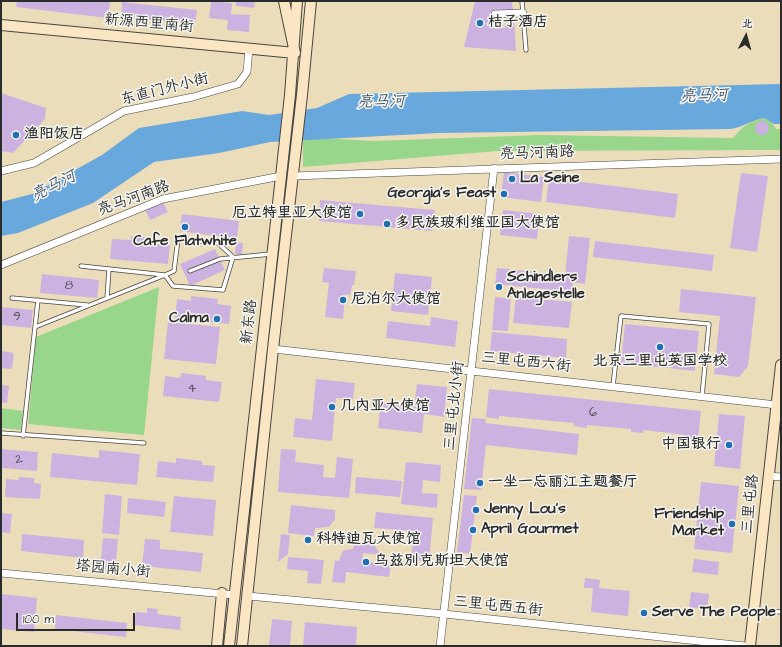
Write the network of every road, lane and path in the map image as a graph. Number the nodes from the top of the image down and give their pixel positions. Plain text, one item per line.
1 (284, 1) edge
2 (297, 1) edge
3 (311, 1) edge
4 (522, 1) edge
5 (523, 13) junction
6 (495, 14) dead end
7 (1, 24) edge
8 (249, 48) junction
9 (526, 50) dead end
10 (295, 53) junction
11 (781, 158) edge
12 (494, 168) junction
13 (1, 171) edge
14 (281, 176) junction
15 (293, 176) junction
16 (272, 254) junction
17 (233, 257) junction
18 (1, 265) edge
19 (81, 266) dead end
20 (109, 269) junction
21 (190, 271) dead end
22 (165, 275) junction
23 (12, 298) dead end
24 (107, 298) junction
25 (38, 300) junction
26 (88, 306) junction
27 (35, 327) junction
28 (273, 349) junction
29 (781, 365) edge
30 (472, 370) junction
31 (613, 386) junction
32 (702, 396) junction
33 (777, 405) junction
34 (1, 433) edge
35 (23, 436) junction
36 (144, 443) dead end
37 (769, 476) junction
38 (781, 477) edge
39 (1, 573) edge
40 (222, 593) junction
41 (235, 595) junction
42 (248, 596) junction
43 (754, 610) junction
44 (781, 612) edge
45 (444, 614) junction
46 (217, 646) edge
47 (229, 646) edge
48 (242, 646) edge
49 (440, 646) edge
50 (745, 646) edge
51 (750, 646) edge

1 - 10 main road
2 - 10 main road, 新东路
3 - 15 main road, 新东路
4 - 5 lane
5 - 6 street
5 - 9 lane
7 - 8 main road, 新源西里南街
8 - 10 main road, 新源西里南街
8 - 13 street, 东直门外小街
10 - 14 main road, 新东路
11 - 12 street, 亮马河南路
12 - 15 street, 亮马河南路
12 - 30 street, 三里屯北小街
14 - 16 main road, 新东路
14 - 18 street, 亮马河南路
15 - 28 main road, 新东路
16 - 17 lane
16 - 41 main road, 新东路
17 - 21 lane
17 - 22 lane
17 - 22 lane
19 - 20 lane
20 - 22 lane
20 - 24 lane
22 - 24 lane
23 - 25 lane
24 - 26 lane
25 - 26 lane
25 - 27 lane
26 - 27 lane
27 - 35 lane
28 - 30 street, 三里屯西六街
28 - 42 main road, 新东路
29 - 33 main road, 三里屯路
30 - 31 street, 三里屯西六街
30 - 45 street, 三里屯北小街
31 - 32 street, 三里屯西六街
31 - 32 lane
32 - 33 street, 三里屯西六街
33 - 37 main road, 三里屯路
34 - 35 lane
35 - 36 lane
37 - 38 street
37 - 43 main road, 三里屯路
39 - 40 street, 塔园南小街
40 - 41 street, 塔园南小街
40 - 46 main road
41 - 47 main road, 新东路
42 - 45 street, 三里屯西五街
42 - 48 main road, 新东路
43 - 44 lane
43 - 51 main road, 三里屯路
45 - 49 street, 三里屯北小街
45 - 50 street, 三里屯西五街

